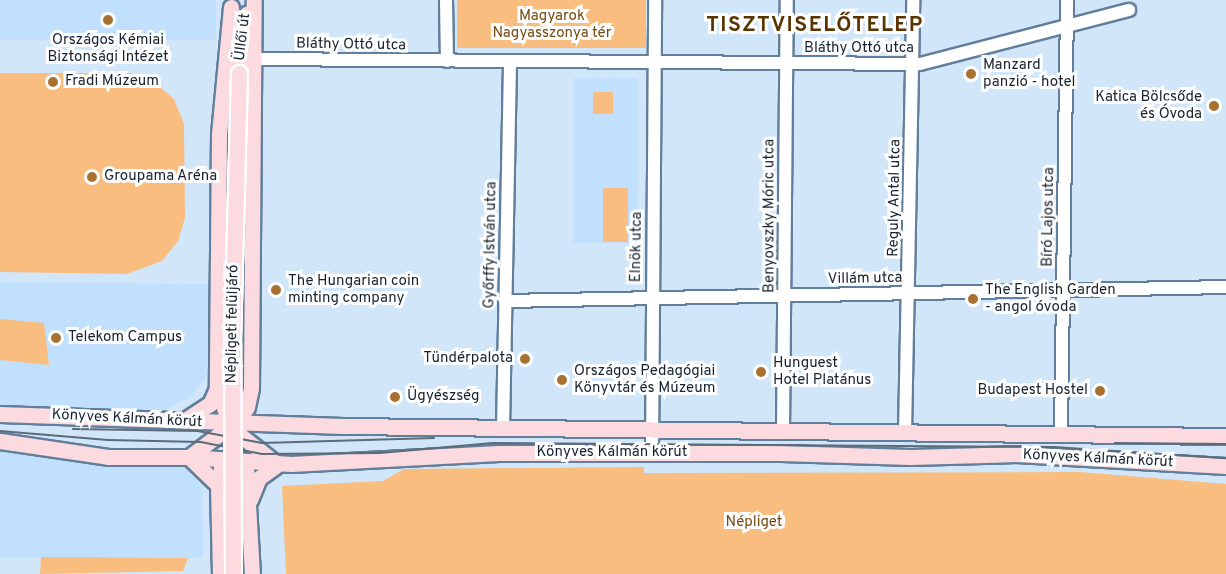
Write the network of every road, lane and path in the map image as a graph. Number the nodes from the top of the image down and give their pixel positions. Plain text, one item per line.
1 (248, 0) edge
2 (254, 0) edge
3 (446, 0) edge
4 (655, 0) edge
5 (787, 0) edge
6 (913, 0) edge
7 (1067, 0) edge
8 (231, 3) edge
9 (1130, 10) dead end
10 (1066, 25) junction
11 (255, 60) junction
12 (447, 61) junction
13 (510, 62) junction
14 (654, 63) junction
15 (786, 64) junction
16 (911, 64) junction
17 (238, 73) junction
18 (1226, 288) edge
19 (1063, 291) junction
20 (908, 293) junction
21 (785, 296) junction
22 (651, 297) junction
23 (252, 300) junction
24 (506, 300) junction
25 (215, 301) junction
26 (217, 388) junction
27 (251, 388) junction
28 (0, 414) edge
29 (183, 422) junction
30 (230, 424) junction
31 (274, 425) junction
32 (503, 429) junction
33 (651, 431) junction
34 (783, 432) junction
35 (905, 433) junction
36 (1061, 435) junction
37 (1226, 436) edge
38 (218, 438) junction
39 (0, 441) edge
40 (244, 442) junction
41 (652, 454) junction
42 (189, 457) junction
43 (232, 457) junction
44 (278, 464) junction
45 (1226, 466) edge
46 (219, 485) junction
47 (249, 504) junction
48 (219, 532) junction
49 (250, 533) junction
50 (220, 569) edge
51 (250, 572) edge
52 (233, 574) edge
53 (238, 574) edge

1 - 17 main road, Üllői út
2 - 11 main road
3 - 12 street
4 - 14 street
5 - 15 street, Benyovszky Móric utca
6 - 16 street, Reguly Antal utca
7 - 10 street, Bíró Lajos utca
8 - 17 main road, Üllői út
8 - 25 main road
9 - 10 street, Bláthy Ottó utca
10 - 16 street, Bláthy Ottó utca
10 - 19 street, Bíró Lajos utca
11 - 12 street, Bláthy Ottó utca
11 - 23 main road
12 - 13 street
13 - 14 street
13 - 24 street, Győrffy István utca
14 - 15 street, Bláthy Ottó utca
14 - 22 street, Elnök utca
15 - 16 street, Bláthy Ottó utca
15 - 21 street, Benyovszky Móric utca
16 - 20 street, Reguly Antal utca
17 - 52 main road, Népligeti felüljáró, bridge
18 - 19 street, Villám utca
19 - 20 street, Villám utca
19 - 36 street, Bíró Lajos utca
20 - 21 street, Villám utca
20 - 35 street, Reguly Antal utca
21 - 22 street, Villám utca
21 - 34 street, Benyovszky Móric utca
22 - 24 street, Villám utca
22 - 33 street, Elnök utca
23 - 25 main road
23 - 27 main road
24 - 32 street, Győrffy István utca
25 - 26 main road
26 - 27 main road
26 - 29 main road
26 - 30 main road
27 - 30 main road
27 - 31 main road
28 - 29 main road, Könyves Kálmán körút
29 - 30 main road, Könyves Kálmán körút
29 - 38 main road
30 - 31 main road, Könyves Kálmán körút
30 - 38 main road
30 - 40 main road
31 - 32 main road, Könyves Kálmán körút
31 - 40 main road
32 - 33 main road, Könyves Kálmán körút
33 - 34 main road, Könyves Kálmán körút
33 - 41 street, Elnök utca
34 - 35 main road, Könyves Kálmán körút
35 - 36 main road, Könyves Kálmán körút
36 - 37 main road, Könyves Kálmán körút
38 - 42 main road
38 - 43 main road
39 - 42 main road, Könyves Kálmán körút
40 - 43 main road
40 - 44 main road
41 - 44 main road, Könyves Kálmán körút
41 - 45 main road, Könyves Kálmán körút
42 - 43 main road, Könyves Kálmán körút
42 - 46 main road
43 - 44 main road, Könyves Kálmán körút
43 - 46 main road
43 - 47 main road
44 - 47 main road
46 - 48 main road
47 - 49 main road
48 - 49 main road
48 - 50 main road
49 - 51 main road
50 - 53 main road

